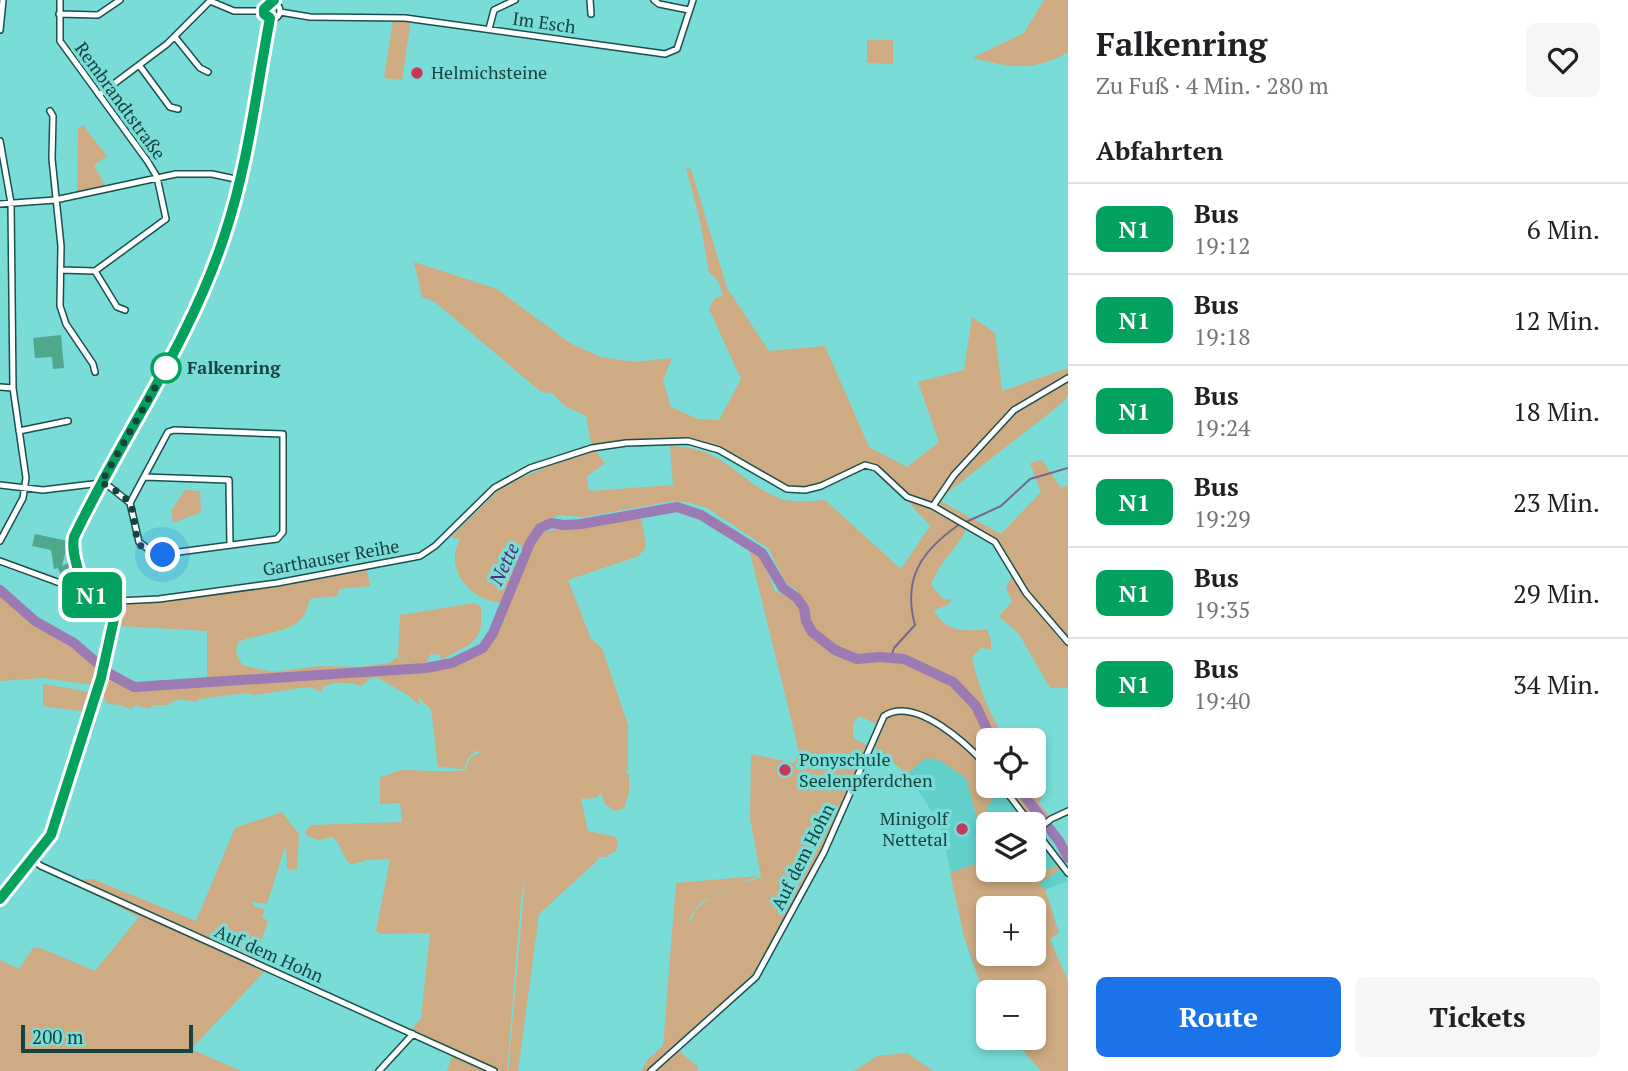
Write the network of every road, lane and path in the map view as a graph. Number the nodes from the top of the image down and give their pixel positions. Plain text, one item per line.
1 (3, 0) edge
2 (60, 0) edge
3 (120, 0) edge
4 (235, 0) edge
5 (515, 0) edge
6 (590, 0) edge
7 (654, 0) edge
8 (693, 0) edge
9 (210, 1) edge
10 (274, 1) edge
11 (689, 10) junction
12 (234, 11) junction
13 (264, 11) junction
14 (280, 12) junction
15 (59, 14) junction
16 (591, 15) dead end
17 (270, 18) junction
18 (489, 29) junction
19 (0, 30) edge
20 (175, 37) junction
21 (139, 65) junction
22 (208, 72) dead end
23 (99, 95) junction
24 (178, 110) dead end
25 (50, 111) dead end
26 (0, 141) edge
27 (157, 177) junction
28 (240, 180) junction
29 (55, 200) junction
30 (11, 203) junction
31 (0, 204) edge
32 (61, 270) junction
33 (95, 271) junction
34 (125, 310) dead end
35 (95, 372) dead end
36 (1068, 378) edge
37 (0, 387) edge
38 (13, 388) junction
39 (68, 421) dead end
40 (19, 431) junction
41 (144, 477) junction
42 (101, 483) junction
43 (0, 485) edge
44 (25, 489) junction
45 (130, 503) junction
46 (933, 506) junction
47 (0, 541) edge
48 (230, 545) junction
49 (0, 561) edge
50 (79, 590) junction
51 (118, 601) junction
52 (1068, 642) edge
53 (976, 755) edge
54 (1011, 798) edge
55 (1068, 811) edge
56 (1022, 812) edge
57 (1046, 823) edge
58 (1046, 844) edge
59 (33, 860) junction
60 (1068, 873) edge
61 (0, 899) edge
62 (413, 1034) junction
63 (379, 1071) edge
64 (494, 1071) edge
65 (651, 1071) edge

1 - 19 street
2 - 15 street, Rembrandtstraße
3 - 15 street
4 - 12 street
5 - 18 street
6 - 16 street
7 - 11 street
8 - 11 street
9 - 12 street
9 - 20 street
10 - 13 street
10 - 14 street
11 - 18 street, Im Esch
12 - 13 street
13 - 17 street
14 - 17 street
14 - 18 street, Im Esch
15 - 23 street, Rembrandtstraße
17 - 28 street
20 - 21 street
20 - 22 street
21 - 23 street
21 - 24 street
23 - 27 street, Rembrandtstraße
25 - 29 street
26 - 30 street
27 - 28 street
27 - 29 street
27 - 33 street
28 - 42 street
29 - 30 street
29 - 32 street
30 - 31 street
30 - 38 street
32 - 33 street
32 - 35 street
33 - 34 street
36 - 46 street
37 - 38 street
38 - 40 street
39 - 40 street
40 - 44 street
41 - 45 street
41 - 48 street
41 - 48 street
42 - 44 street
42 - 45 street
42 - 50 street
43 - 44 street
44 - 47 street
45 - 48 street
46 - 51 street, Garthauser Reihe
46 - 52 street, Garthauser Reihe
49 - 50 street
50 - 51 street
51 - 59 street
53 - 65 street, Auf dem Hohn
54 - 56 street
55 - 57 street
58 - 60 street
59 - 61 street
59 - 62 street, Auf dem Hohn
62 - 63 street
62 - 64 street, Auf dem Hohn

